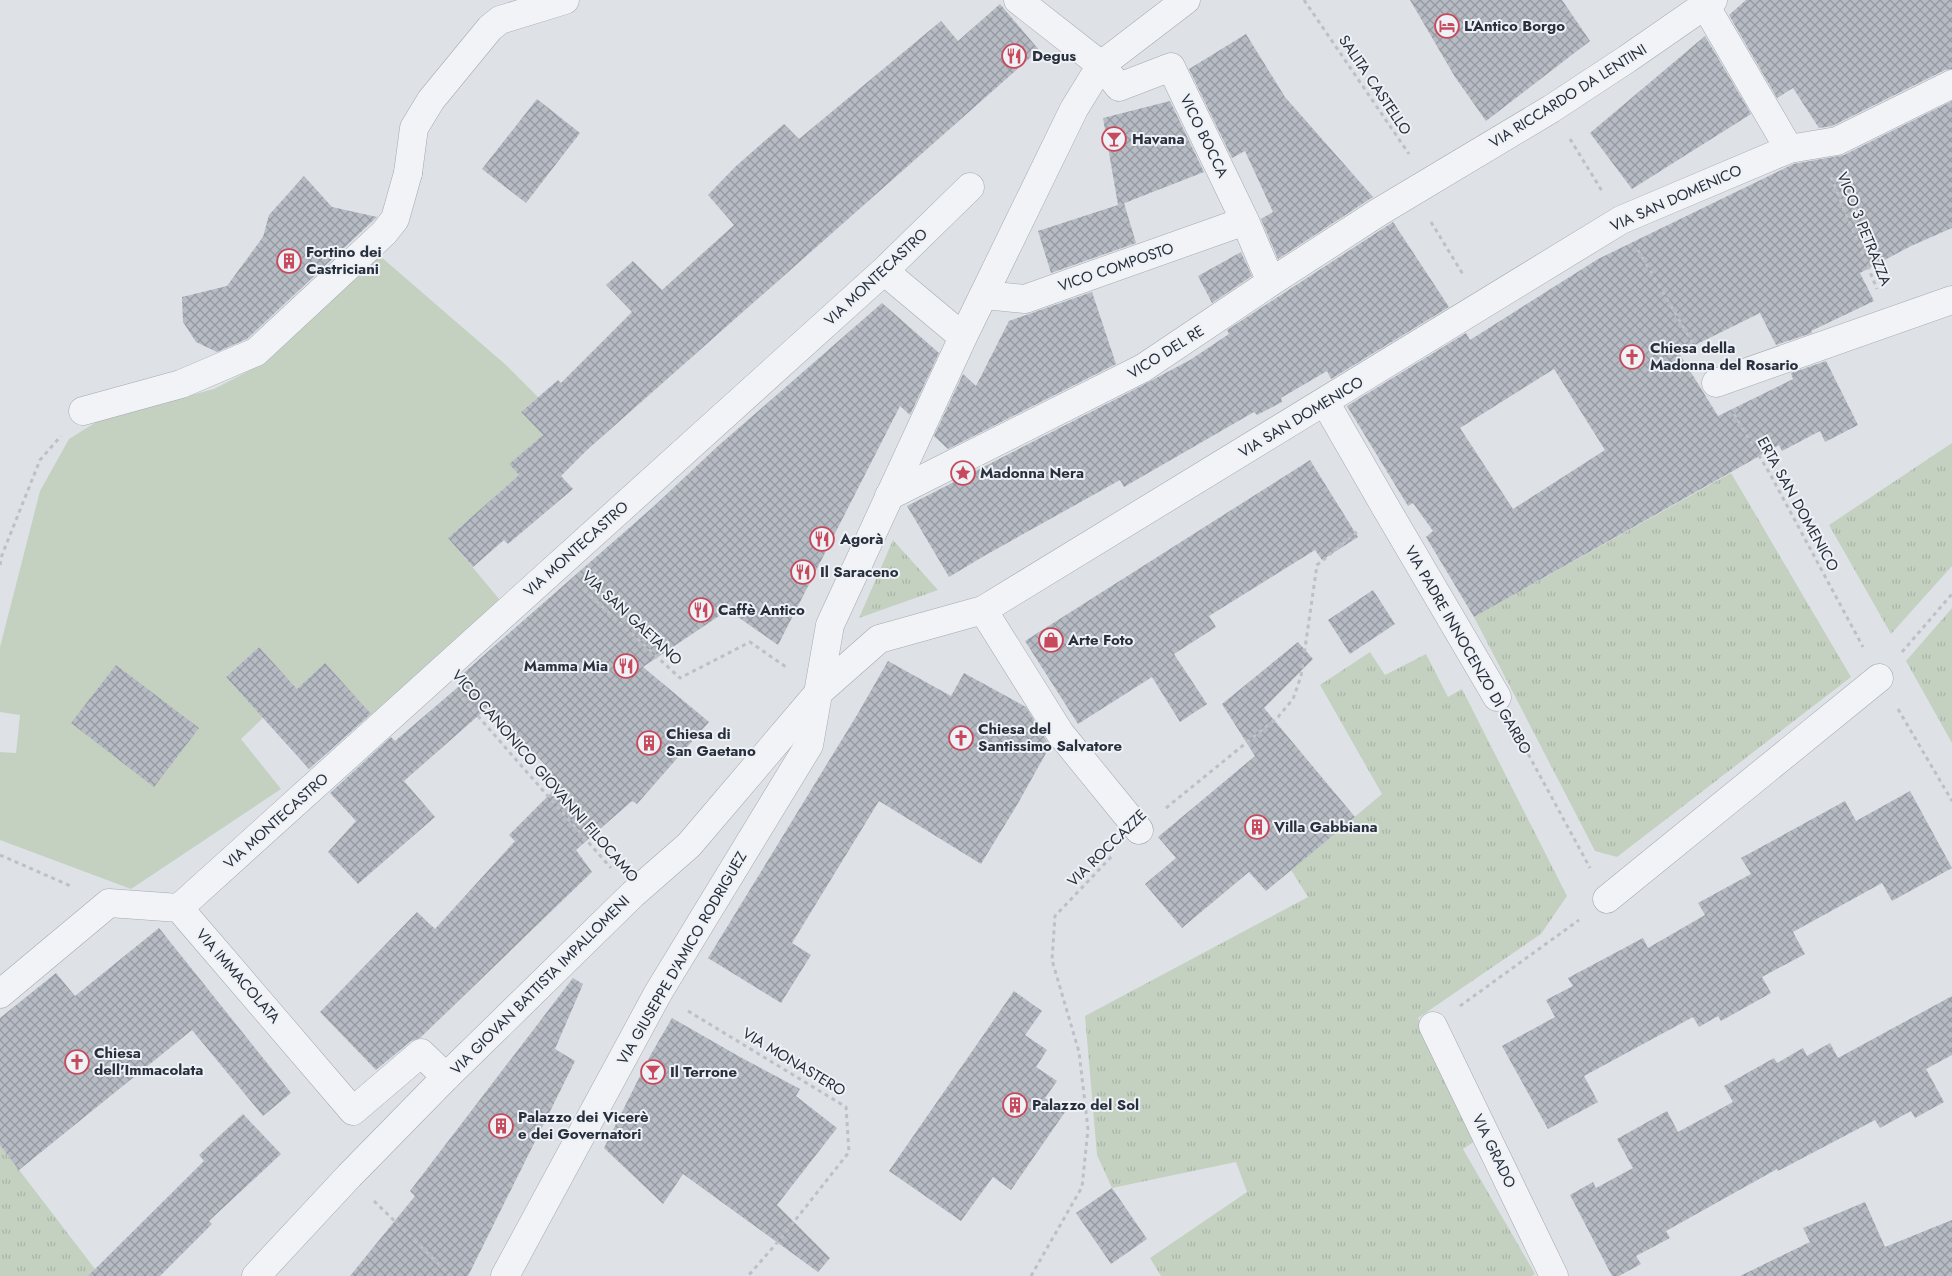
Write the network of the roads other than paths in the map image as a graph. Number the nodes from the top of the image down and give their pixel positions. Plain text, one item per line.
1 (565, 0) edge
2 (1018, 0) edge
3 (1186, 0) edge
4 (1709, 3) edge
5 (1101, 65) junction
6 (1952, 84) edge
7 (1790, 149) junction
8 (970, 187) dead end
9 (1420, 187) joint
10 (1245, 221) junction
11 (884, 272) junction
12 (1271, 282) junction
13 (984, 295) junction
14 (1952, 300) edge
15 (963, 337) junction
16 (1716, 383) road end
17 (1325, 402) junction
18 (83, 411) road end
19 (889, 496) junction
20 (983, 610) junction
21 (1879, 678) road end
22 (820, 691) junction
23 (1497, 697) road end
24 (1139, 830) road end
25 (1607, 899) road end
26 (179, 908) junction
27 (0, 994) edge
28 (1434, 1026) road end
29 (446, 1077) junction
30 (256, 1276) edge
31 (506, 1276) edge
32 (1554, 1276) edge

1 - 18 street
2 - 5 street
3 - 5 street
4 - 7 street
4 - 9 street, VIA RICCARDO DA LENTINI
5 - 10 street, VICO BOCCA
5 - 13 street, VIA GIUSEPPE D'AMICO RODRIGUEZ
6 - 7 street, VIA SAN DOMENICO
7 - 17 street, VIA SAN DOMENICO
8 - 11 street, VIA MONTECASTRO
9 - 12 street, VICO DEL RE
10 - 12 street, VICO BOCCA
10 - 13 street, VICO COMPOSTO
11 - 15 street
11 - 26 street, VIA MONTECASTRO
12 - 19 street, VICO DEL RE
13 - 15 street, VIA GIUSEPPE D'AMICO RODRIGUEZ
14 - 16 street
15 - 19 street, VIA GIUSEPPE D'AMICO RODRIGUEZ
17 - 20 street, VIA SAN DOMENICO
17 - 23 street, VIA PADRE INNOCENZO DI GARBO
19 - 22 street, VIA GIUSEPPE D'AMICO RODRIGUEZ
20 - 22 street, VIA SAN DOMENICO
20 - 24 street
21 - 25 street
22 - 29 street, VIA GIOVAN BATTISTA IMPALLOMENI
22 - 31 street, VIA GIUSEPPE D'AMICO RODRIGUEZ
26 - 27 street
26 - 29 street, VIA IMMACOLATA
28 - 32 street, VIA GRADO
29 - 30 street, VIA GIOVAN BATTISTA IMPALLOMENI

